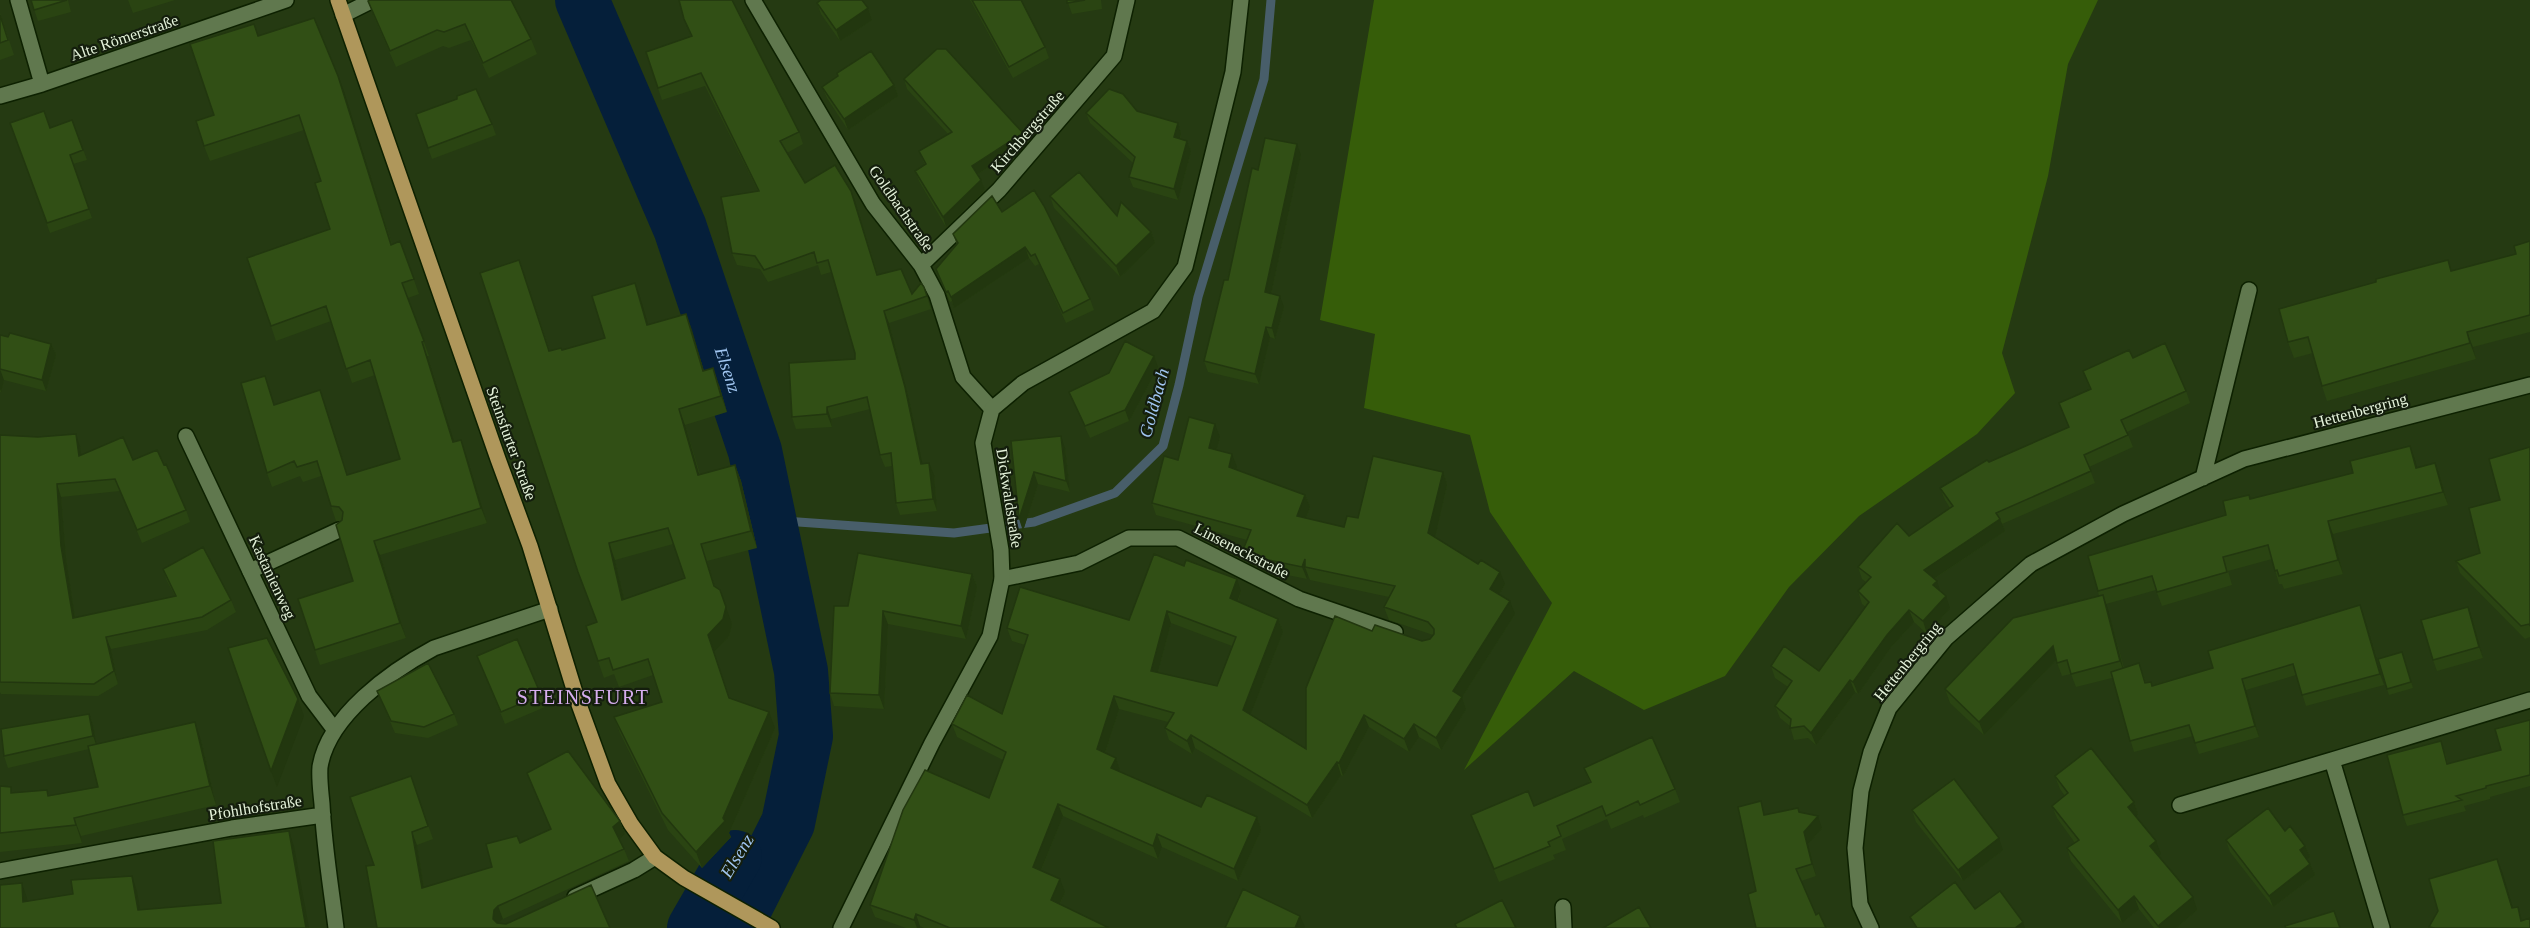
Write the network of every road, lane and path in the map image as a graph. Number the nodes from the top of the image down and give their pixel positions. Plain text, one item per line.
1 (18, 0) edge
2 (286, 0) edge
3 (338, 0) edge
4 (373, 0) edge
5 (753, 0) edge
6 (1127, 0) edge
7 (1241, 0) edge
8 (344, 15) junction
9 (42, 84) junction
10 (0, 96) edge
11 (921, 265) junction
12 (2249, 290) dead end
13 (2530, 385) edge
14 (992, 409) junction
15 (186, 436) dead end
16 (2203, 478) junction
17 (339, 530) edge
18 (250, 571) junction
19 (1002, 579) junction
20 (550, 609) junction
21 (1407, 636) edge
22 (2530, 700) edge
23 (334, 729) junction
24 (2332, 760) junction
25 (2180, 805) dead end
26 (323, 815) junction
27 (655, 857) junction
28 (0, 871) edge
29 (560, 904) edge
30 (1563, 907) dead end
31 (767, 925) edge
32 (336, 928) edge
33 (841, 928) edge
34 (1564, 928) edge
35 (1871, 928) edge
36 (2382, 928) edge

1 - 9 street
2 - 9 street, Alte Römerstraße
3 - 8 main road, Steinsfurter Straße
4 - 8 street
5 - 11 street, Goldbachstraße
6 - 11 street, Kirchbergstraße
7 - 14 street
8 - 20 main road, Steinsfurter Straße
9 - 10 street, Alte Römerstraße
11 - 14 street, Goldbachstraße
12 - 16 street
13 - 16 street, Hettenbergring
14 - 19 street, Dickwaldstraße
15 - 18 street, Kastanienweg
16 - 35 street, Hettenbergring
17 - 18 street
18 - 23 street, Kastanienweg
19 - 21 street, Linseneckstraße
19 - 33 street, Dickwaldstraße
20 - 23 street, Pfohlhofstraße
20 - 27 main road, Steinsfurter Straße
22 - 24 street
23 - 26 street, Pfohlhofstraße
24 - 25 street
24 - 36 street
26 - 28 street, Pfohlhofstraße
26 - 32 street
27 - 29 street
27 - 31 main road, Steinsfurter Straße
30 - 34 street

